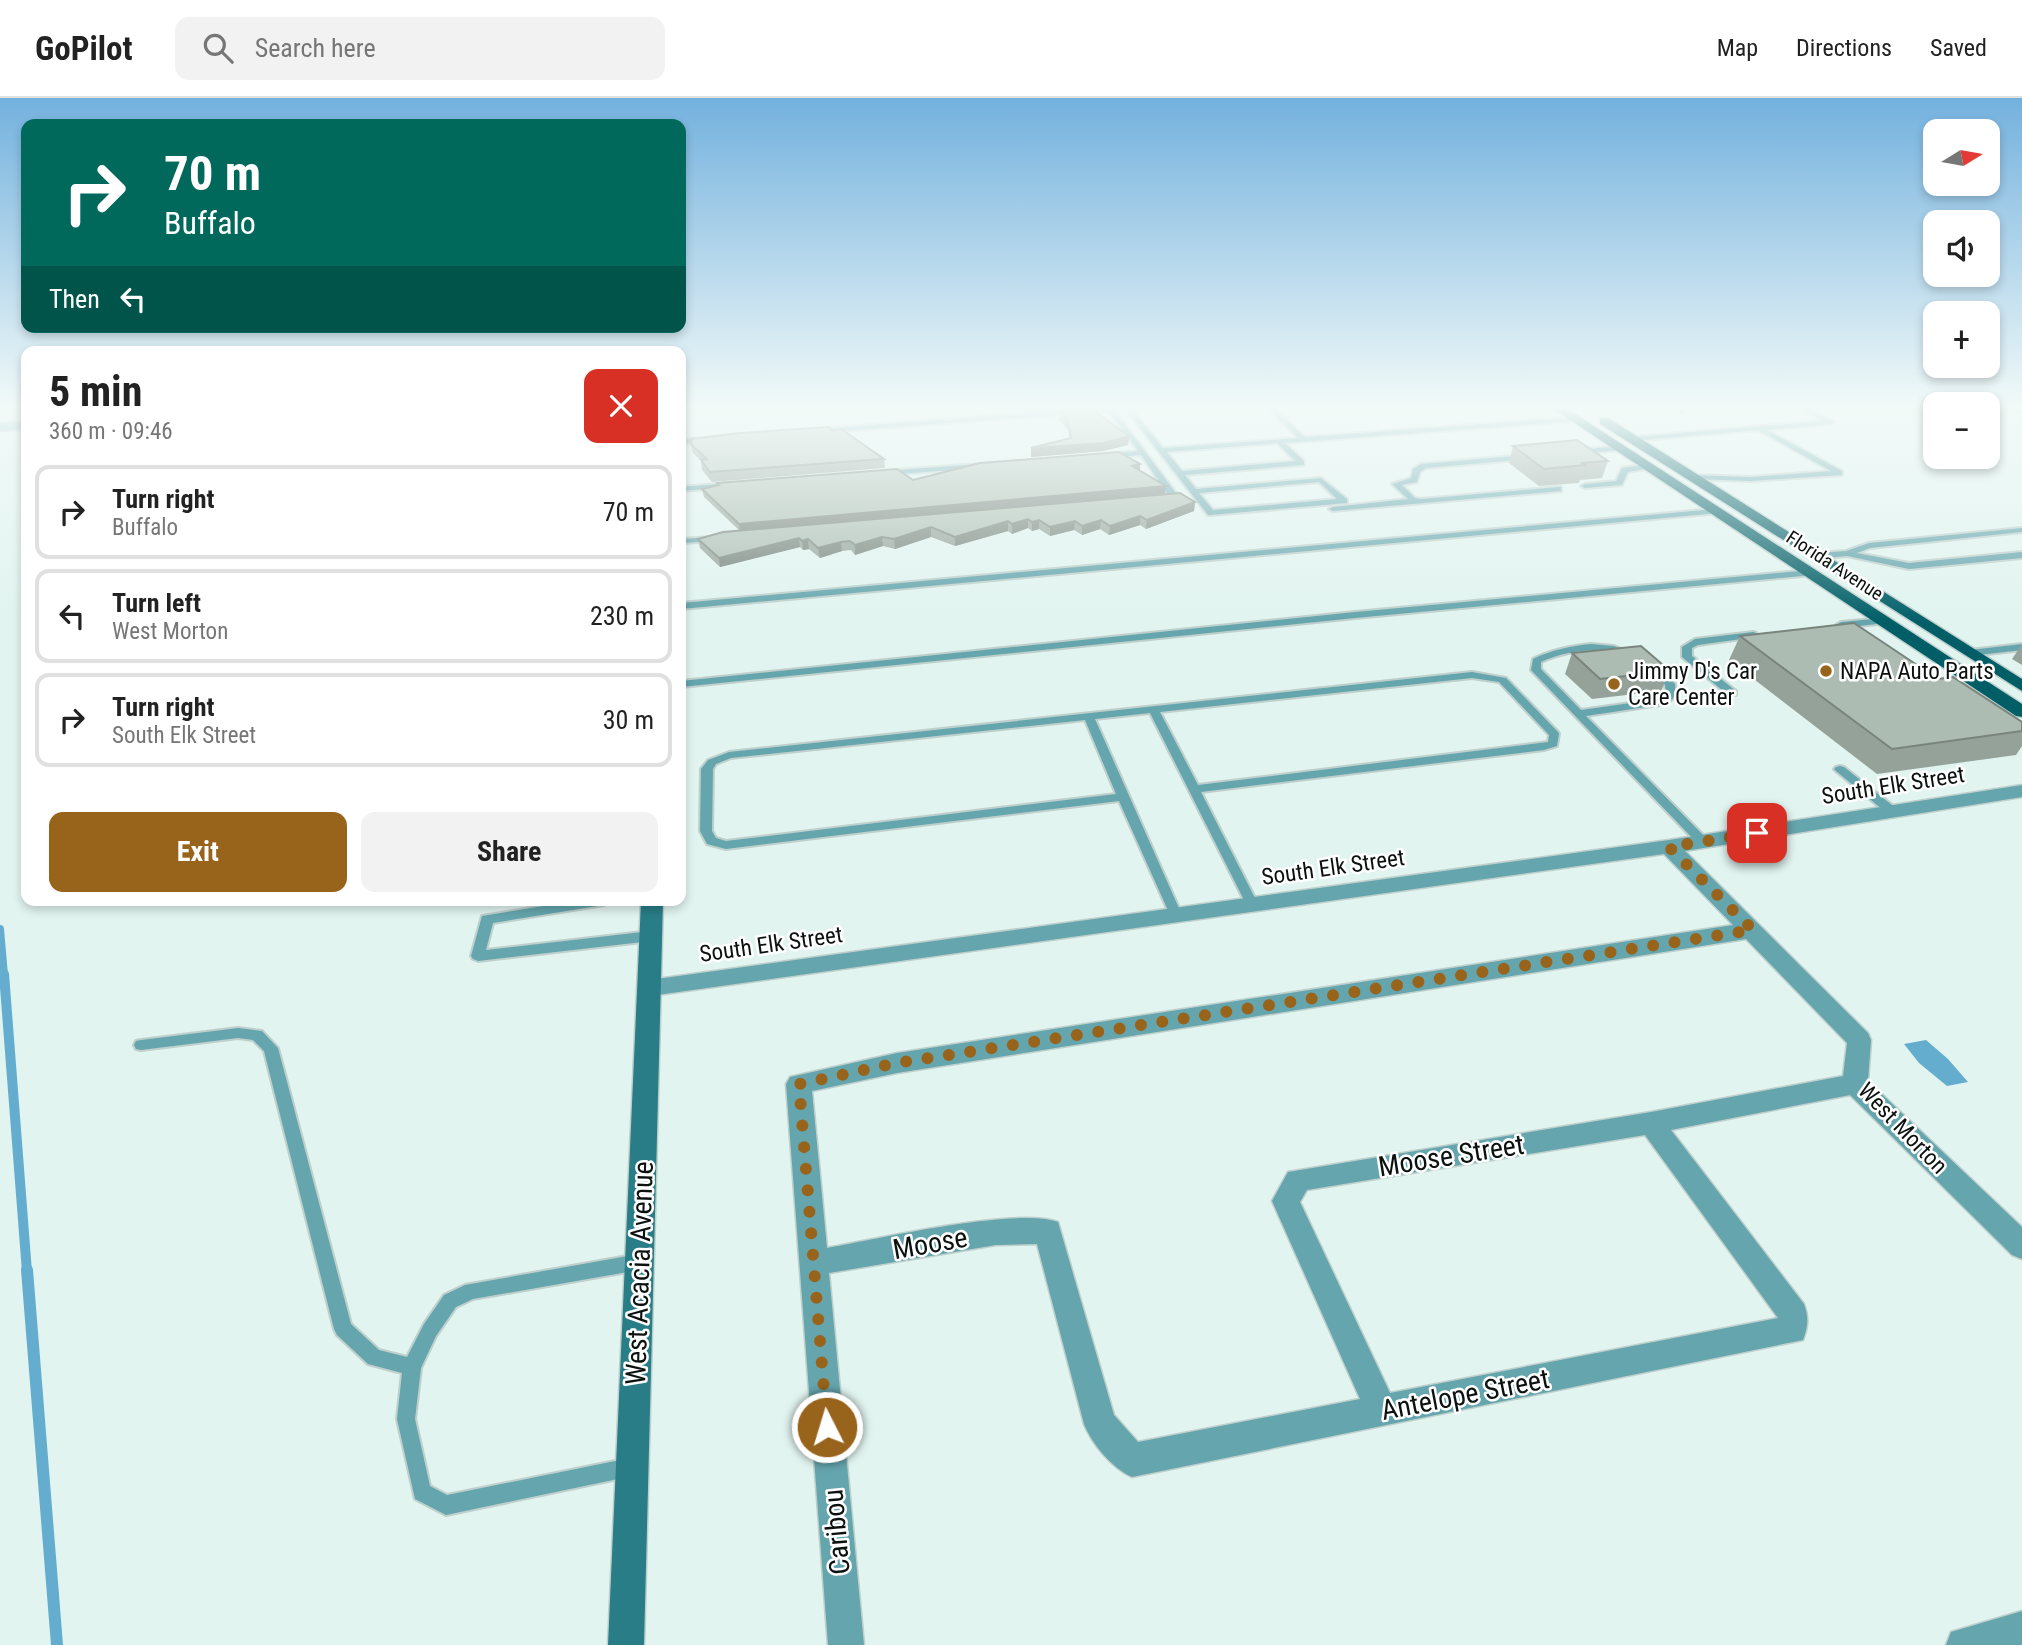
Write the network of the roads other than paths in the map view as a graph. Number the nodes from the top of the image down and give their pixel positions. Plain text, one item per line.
1 (1160, 478) edge
2 (1184, 478) edge
3 (1415, 478) edge
4 (1621, 478) edge
5 (1666, 478) edge
6 (1678, 478) edge
7 (1694, 478) edge
8 (1727, 478) edge
9 (1763, 478) edge
10 (736, 485) edge
11 (1585, 486) edge
12 (686, 489) edge
13 (1558, 489) edge
14 (1195, 491) junction
15 (1162, 499) edge
16 (1416, 501) junction
17 (1715, 511) junction
18 (1211, 513) junction
19 (2022, 530) edge
20 (722, 538) edge
21 (686, 541) edge
22 (1847, 553) junction
23 (2022, 555) edge
24 (1817, 556) junction
25 (1810, 573) junction
26 (686, 606) edge
27 (1882, 621) junction
28 (1842, 625) junction
29 (1829, 627) edge
30 (1852, 632) edge
31 (1762, 634) edge
32 (2022, 648) edge
33 (1970, 653) junction
34 (1638, 657) edge
35 (1648, 664) edge
36 (686, 683) edge
37 (2022, 686) edge
38 (1732, 693) dead end
39 (1153, 709) junction
40 (2022, 712) edge
41 (1578, 714) junction
42 (1089, 716) junction
43 (1840, 769) dead end
44 (1194, 789) junction
45 (2022, 791) edge
46 (1123, 797) junction
47 (1893, 812) junction
48 (1703, 842) junction
49 (1669, 847) junction
50 (1252, 904) junction
51 (572, 906) edge
52 (653, 906) edge
53 (1176, 915) junction
54 (1753, 930) junction
55 (651, 936) junction
56 (650, 988) junction
57 (141, 1045) dead end
58 (1855, 1084) junction
59 (1651, 1123) junction
60 (1048, 1231) joint
61 (2022, 1247) edge
62 (639, 1262) junction
63 (813, 1263) junction
64 (450, 1301) joint
65 (412, 1367) junction
66 (1382, 1411) junction
67 (632, 1467) junction
68 (2022, 1629) edge
69 (626, 1645) edge
70 (846, 1645) edge
71 (1964, 1645) edge

1 - 15 lane
2 - 14 lane
3 - 16 lane
4 - 11 lane
5 - 17 main road, Florida Avenue
6 - 24 main road
7 - 24 main road, Florida Avenue
8 - 9 lane
10 - 12 lane
13 - 16 lane
14 - 18 lane
14 - 18 lane
16 - 18 lane
17 - 25 main road, Florida Avenue
17 - 26 lane
19 - 22 lane
20 - 21 lane
22 - 23 lane
22 - 24 lane
24 - 33 main road, Florida Avenue
25 - 27 main road, Florida Avenue
25 - 36 lane
27 - 28 lane
27 - 40 main road, Florida Avenue
28 - 29 lane
28 - 30 lane
31 - 38 lane
32 - 33 lane
33 - 37 main road, Florida Avenue
34 - 41 lane
35 - 41 lane
39 - 42 lane
39 - 44 lane
39 - 44 lane
41 - 48 lane
42 - 46 lane
42 - 46 lane
43 - 47 lane
44 - 50 lane
45 - 47 street, South Elk Street
46 - 53 lane
47 - 48 street, South Elk Street
48 - 49 street, South Elk Street
49 - 50 street, South Elk Street
49 - 54 street, West Morton
50 - 53 street, South Elk Street
51 - 55 lane
52 - 55 street, West Acacia Avenue
53 - 56 street, South Elk Street
54 - 58 street, West Morton
54 - 63 street, Caribou
55 - 56 street, West Acacia Avenue
56 - 62 street, West Acacia Avenue
57 - 65 lane
58 - 59 street, Moose Street
58 - 61 street, West Morton
59 - 66 street, Moose Street
59 - 66 street, Antelope Street
60 - 63 street, Moose
60 - 66 street, Antelope Street
62 - 64 lane
62 - 67 street, West Acacia Avenue
63 - 70 street, Caribou
64 - 65 lane
65 - 67 lane
67 - 69 street, West Acacia Avenue
68 - 71 street

